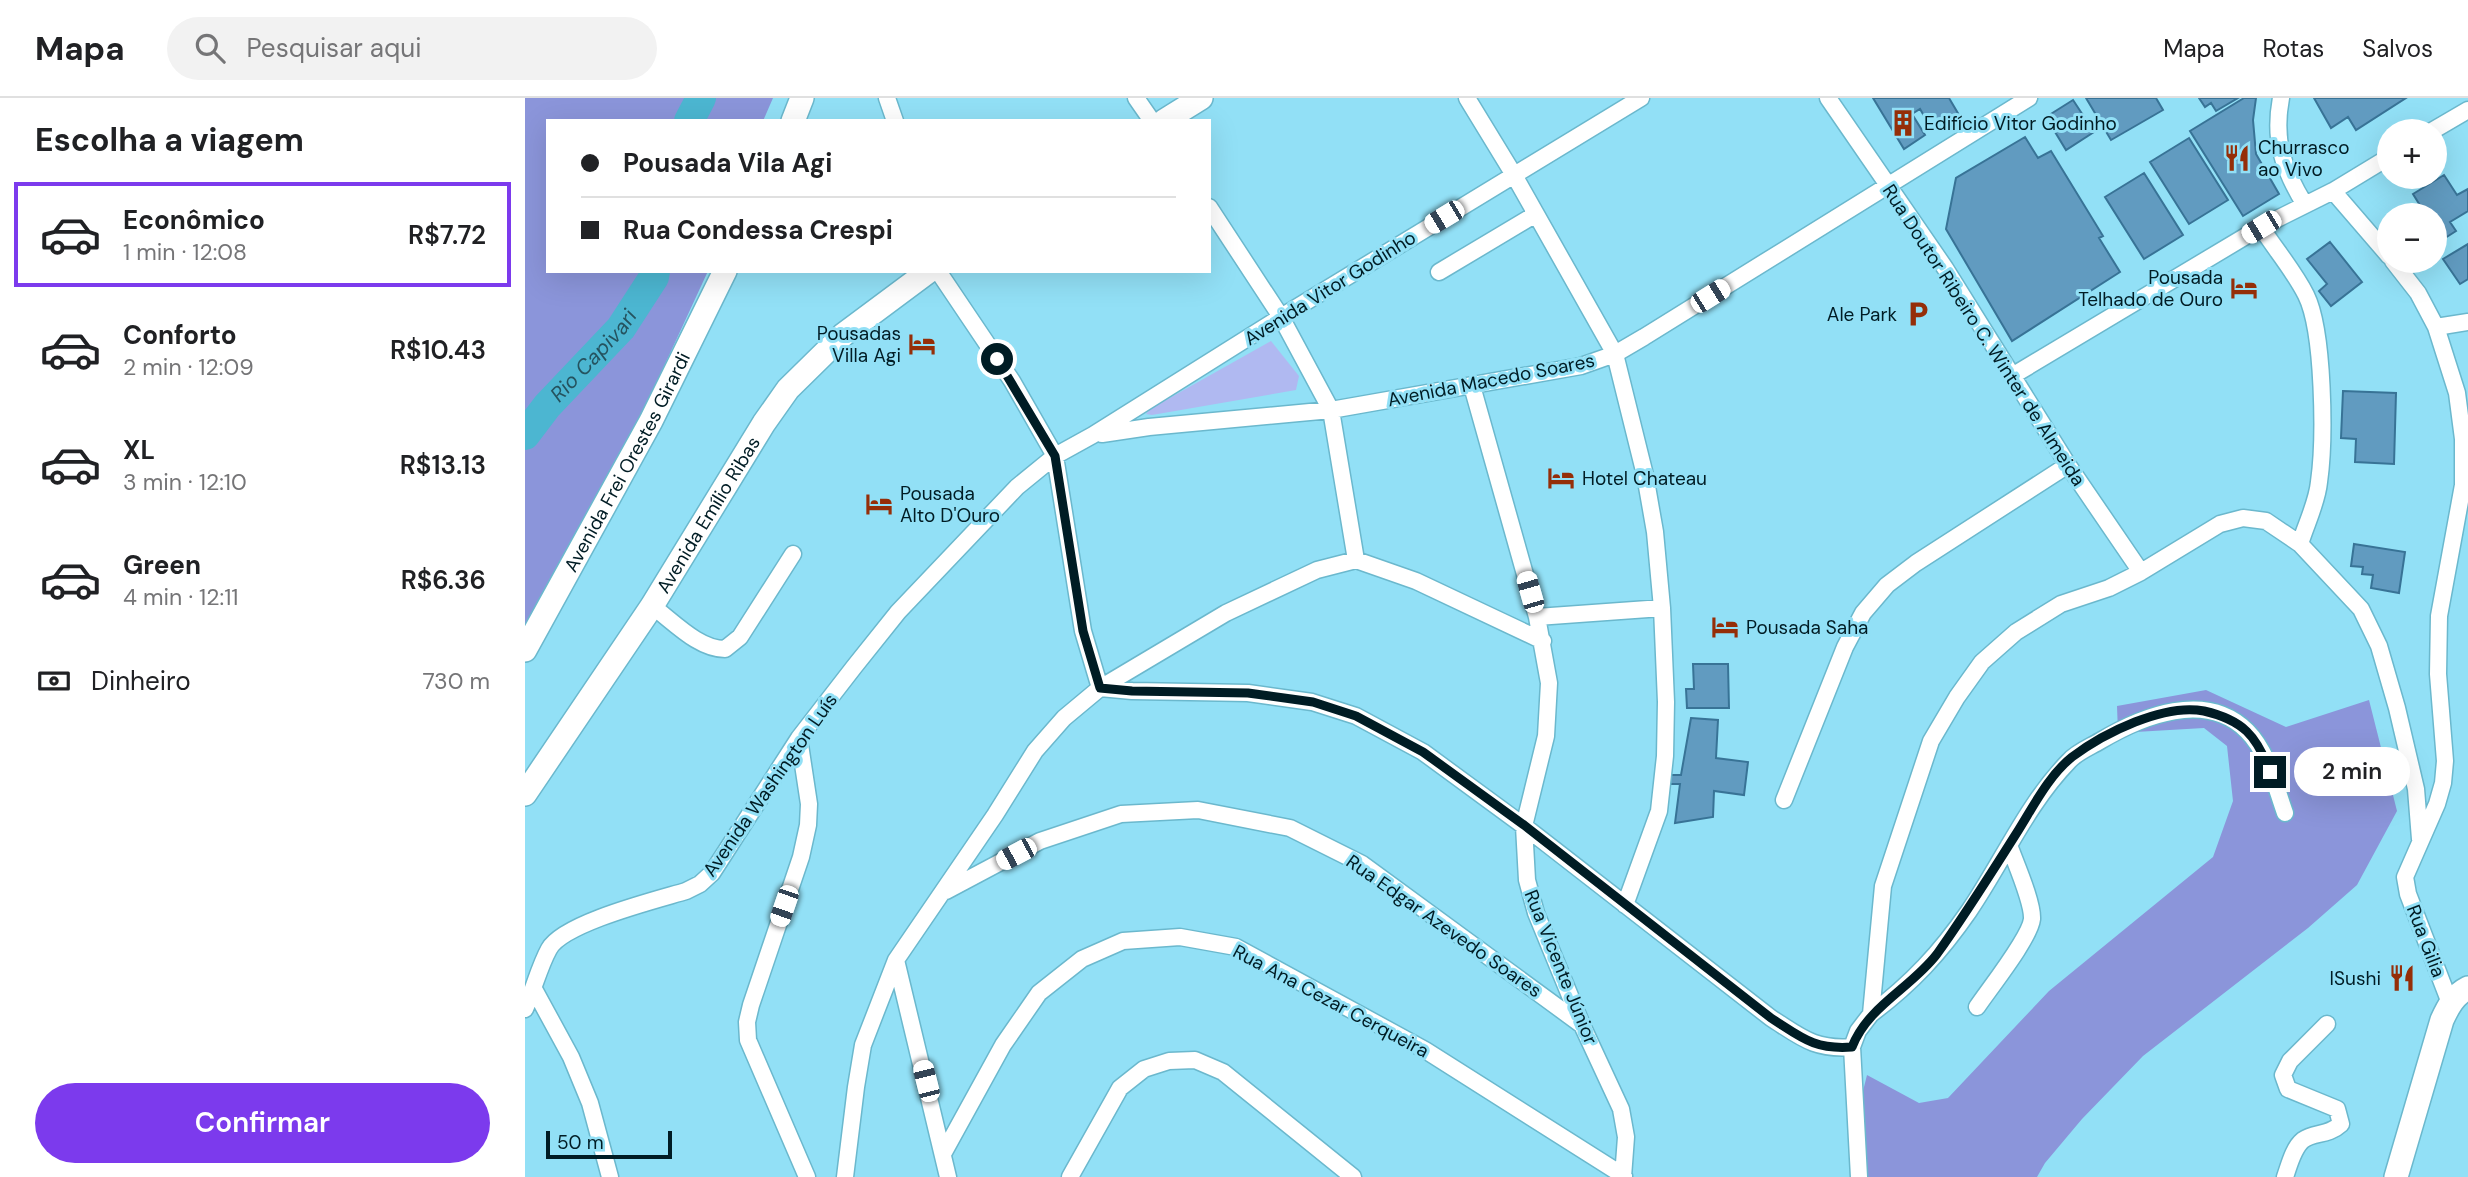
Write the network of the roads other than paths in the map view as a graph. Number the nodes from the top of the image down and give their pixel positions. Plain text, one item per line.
1 (802, 98) edge
2 (887, 98) edge
3 (1136, 98) edge
4 (1201, 98) edge
5 (1467, 98) edge
6 (1640, 98) edge
7 (1828, 98) edge
8 (2029, 98) edge
9 (2281, 98) edge
10 (2468, 110) edge
11 (794, 119) edge
12 (894, 119) edge
13 (1151, 119) edge
14 (1167, 119) edge
15 (2447, 122) edge
16 (2377, 164) edge
17 (1514, 175) junction
18 (1888, 186) junction
19 (2333, 191) junction
20 (2305, 205) junction
21 (1211, 210) edge
22 (1536, 214) junction
23 (2261, 227) junction
24 (2377, 242) edge
25 (1439, 272) dead end
26 (724, 273) edge
27 (926, 273) edge
28 (939, 273) edge
29 (2402, 273) edge
30 (1281, 317) junction
31 (2468, 322) edge
32 (2437, 327) junction
33 (1615, 354) junction
34 (2012, 376) junction
35 (1472, 386) junction
36 (1143, 404) junction
37 (1331, 410) junction
38 (1149, 427) junction
39 (1093, 435) junction
40 (1055, 456) junction
41 (2068, 465) junction
42 (2300, 544) junction
43 (793, 554) dead end
44 (1356, 560) junction
45 (2141, 572) junction
46 (652, 606) junction
47 (1662, 607) junction
48 (1537, 617) junction
49 (1543, 641) junction
50 (525, 650) edge
51 (1100, 688) junction
52 (799, 738) junction
53 (525, 794) edge
54 (1784, 800) dead end
55 (2285, 813) dead end
56 (1524, 825) junction
57 (2420, 839) junction
58 (2009, 845) junction
59 (943, 892) junction
60 (1625, 905) junction
61 (896, 960) junction
62 (534, 989) junction
63 (2462, 998) edge
64 (1977, 1007) dead end
65 (525, 1009) edge
66 (1871, 1014) junction
67 (2327, 1024) dead end
68 (1582, 1025) junction
69 (1852, 1047) junction
70 (943, 1154) junction
71 (610, 1177) edge
72 (807, 1177) edge
73 (845, 1177) edge
74 (948, 1177) edge
75 (1070, 1177) edge
76 (1353, 1177) edge
77 (1623, 1177) edge
78 (1859, 1177) edge
79 (2284, 1177) edge
80 (2396, 1177) edge

1 - 11 street
2 - 12 street
3 - 13 street
4 - 14 street
5 - 17 street
6 - 17 street, Avenida Vitor Godinho
7 - 18 street, Rua Doutor Ribeiro C. Winter de Almeida
8 - 18 street, Avenida Macedo Soares
9 - 20 street
10 - 15 street
16 - 19 street
17 - 22 street
17 - 30 street, Avenida Vitor Godinho
18 - 33 street, Avenida Macedo Soares
18 - 34 street, Rua Doutor Ribeiro C. Winter de Almeida
19 - 20 street
19 - 24 street
20 - 23 street
21 - 30 street
22 - 25 street
22 - 33 street
23 - 34 street
23 - 42 street
26 - 50 street, Avenida Frei Orestes Girardi
27 - 46 street, Avenida Emílio Ribas
28 - 40 street
29 - 32 street
30 - 36 street, Avenida Vitor Godinho
30 - 37 street
31 - 32 street
32 - 57 street
33 - 35 street, Avenida Macedo Soares
33 - 47 street
34 - 41 street, Rua Doutor Ribeiro C. Winter de Almeida
35 - 37 street, Avenida Macedo Soares
35 - 48 street, Rua Vicente Júnior
36 - 38 street
36 - 39 street, Avenida Vitor Godinho
37 - 38 street, Avenida Macedo Soares
37 - 44 street
38 - 39 street, Avenida Macedo Soares
39 - 40 street, Avenida Vitor Godinho
40 - 51 street
40 - 52 street, Avenida Washington Luís
41 - 45 street, Rua Doutor Ribeiro C. Winter de Almeida
41 - 54 street
42 - 45 street
42 - 57 street
43 - 46 street
44 - 49 street
44 - 51 street
45 - 66 street
46 - 53 street, Avenida Emílio Ribas
47 - 48 street
47 - 60 street
48 - 49 street, Rua Vicente Júnior
49 - 56 street, Rua Vicente Júnior
51 - 56 street
51 - 59 street
52 - 62 street, Avenida Washington Luís
52 - 72 street
55 - 58 street
56 - 60 street
56 - 68 street, Rua Vicente Júnior
57 - 63 street, Rua Gilia
58 - 64 street
58 - 66 street
59 - 61 street
59 - 68 street, Rua Edgar Azevedo Soares
60 - 69 street
61 - 70 street
61 - 73 street
62 - 65 street, Avenida Washington Luís
62 - 71 street
63 - 80 street
66 - 69 street
67 - 79 street
68 - 77 street, Rua Vicente Júnior
69 - 78 street
70 - 74 street
70 - 77 street, Rua Ana Cezar Cerqueira
75 - 76 street

